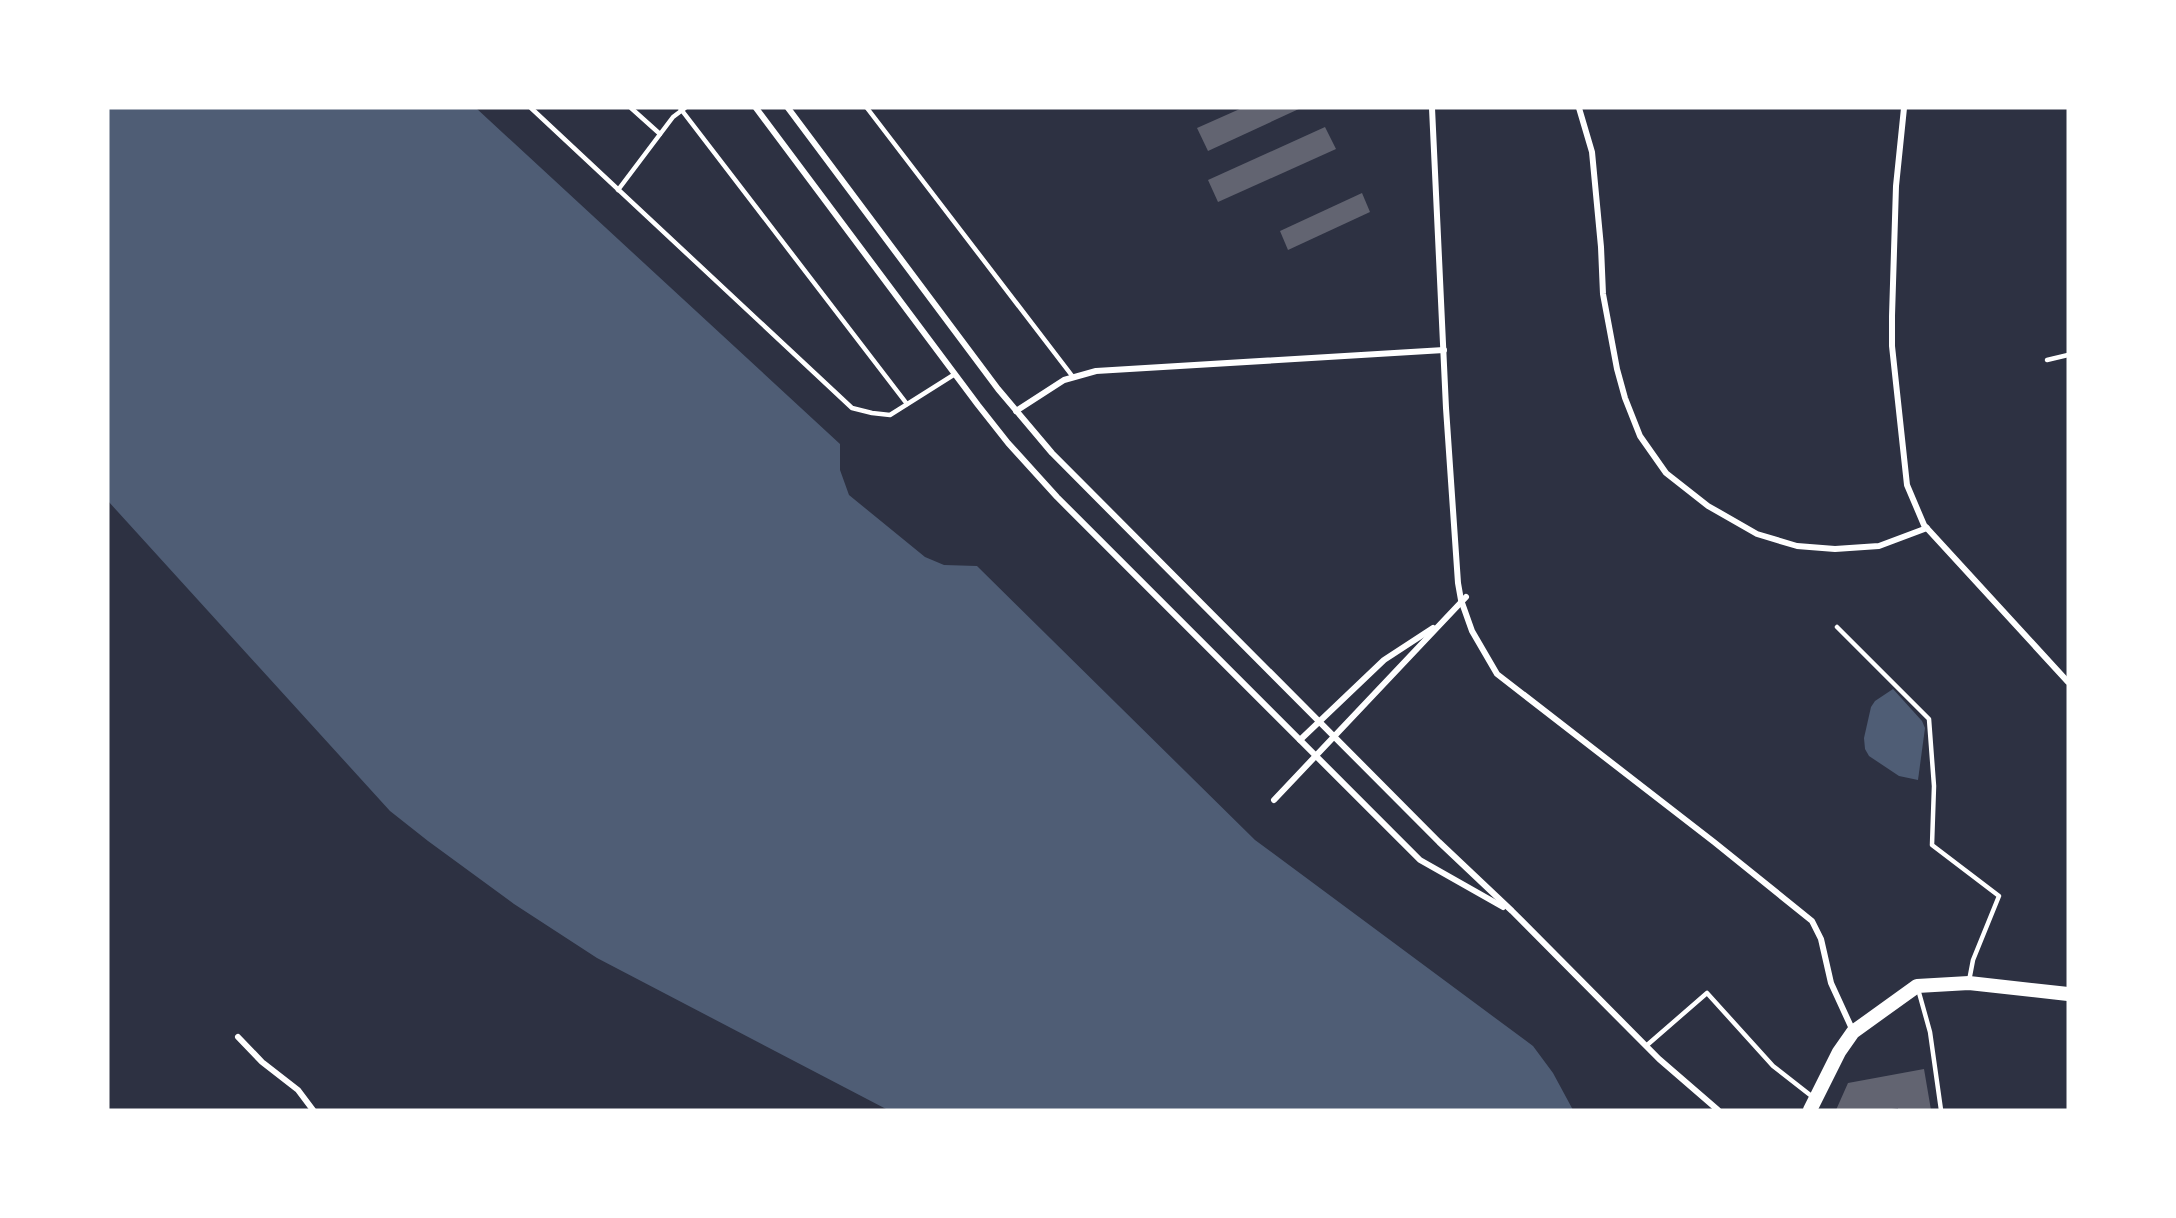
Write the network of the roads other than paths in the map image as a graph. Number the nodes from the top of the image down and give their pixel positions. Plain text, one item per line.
1 (531, 108) edge
2 (631, 108) edge
3 (756, 108) edge
4 (788, 108) edge
5 (867, 108) edge
6 (1432, 108) edge
7 (1579, 108) edge
8 (1904, 108) edge
9 (682, 109) edge
10 (660, 134) junction
11 (618, 189) junction
12 (1444, 350) junction
13 (2068, 355) edge
14 (2047, 360) dead end
15 (955, 374) junction
16 (1073, 377) junction
17 (907, 404) junction
18 (1016, 411) junction
19 (1927, 528) junction
20 (1466, 597) dead end
21 (1464, 609) junction
22 (1837, 627) dead end
23 (2068, 682) edge
24 (1319, 722) junction
25 (1300, 740) junction
26 (1274, 800) dead end
27 (1512, 911) junction
28 (1969, 983) junction
29 (1917, 986) junction
30 (2068, 994) edge
31 (1853, 1032) junction
32 (238, 1037) dead end
33 (1646, 1046) junction
34 (1813, 1104) edge
35 (313, 1110) edge
36 (1718, 1110) edge
37 (1941, 1110) edge

1 - 11 lane
2 - 10 lane
3 - 15 street
4 - 18 street
5 - 16 lane
6 - 12 street
7 - 19 street
8 - 19 street
9 - 10 lane
9 - 17 lane
10 - 11 lane
11 - 17 lane
12 - 16 street
12 - 21 street
13 - 14 lane
15 - 17 lane
15 - 25 street
16 - 18 street
18 - 24 street
19 - 23 street
20 - 26 street
21 - 24 street
21 - 31 street
22 - 28 lane
24 - 25 street
24 - 27 street
25 - 27 street
27 - 33 street
28 - 29 main road
28 - 30 main road
29 - 31 main road
29 - 37 lane
31 - 34 main road
32 - 35 street
33 - 34 lane
33 - 36 street

